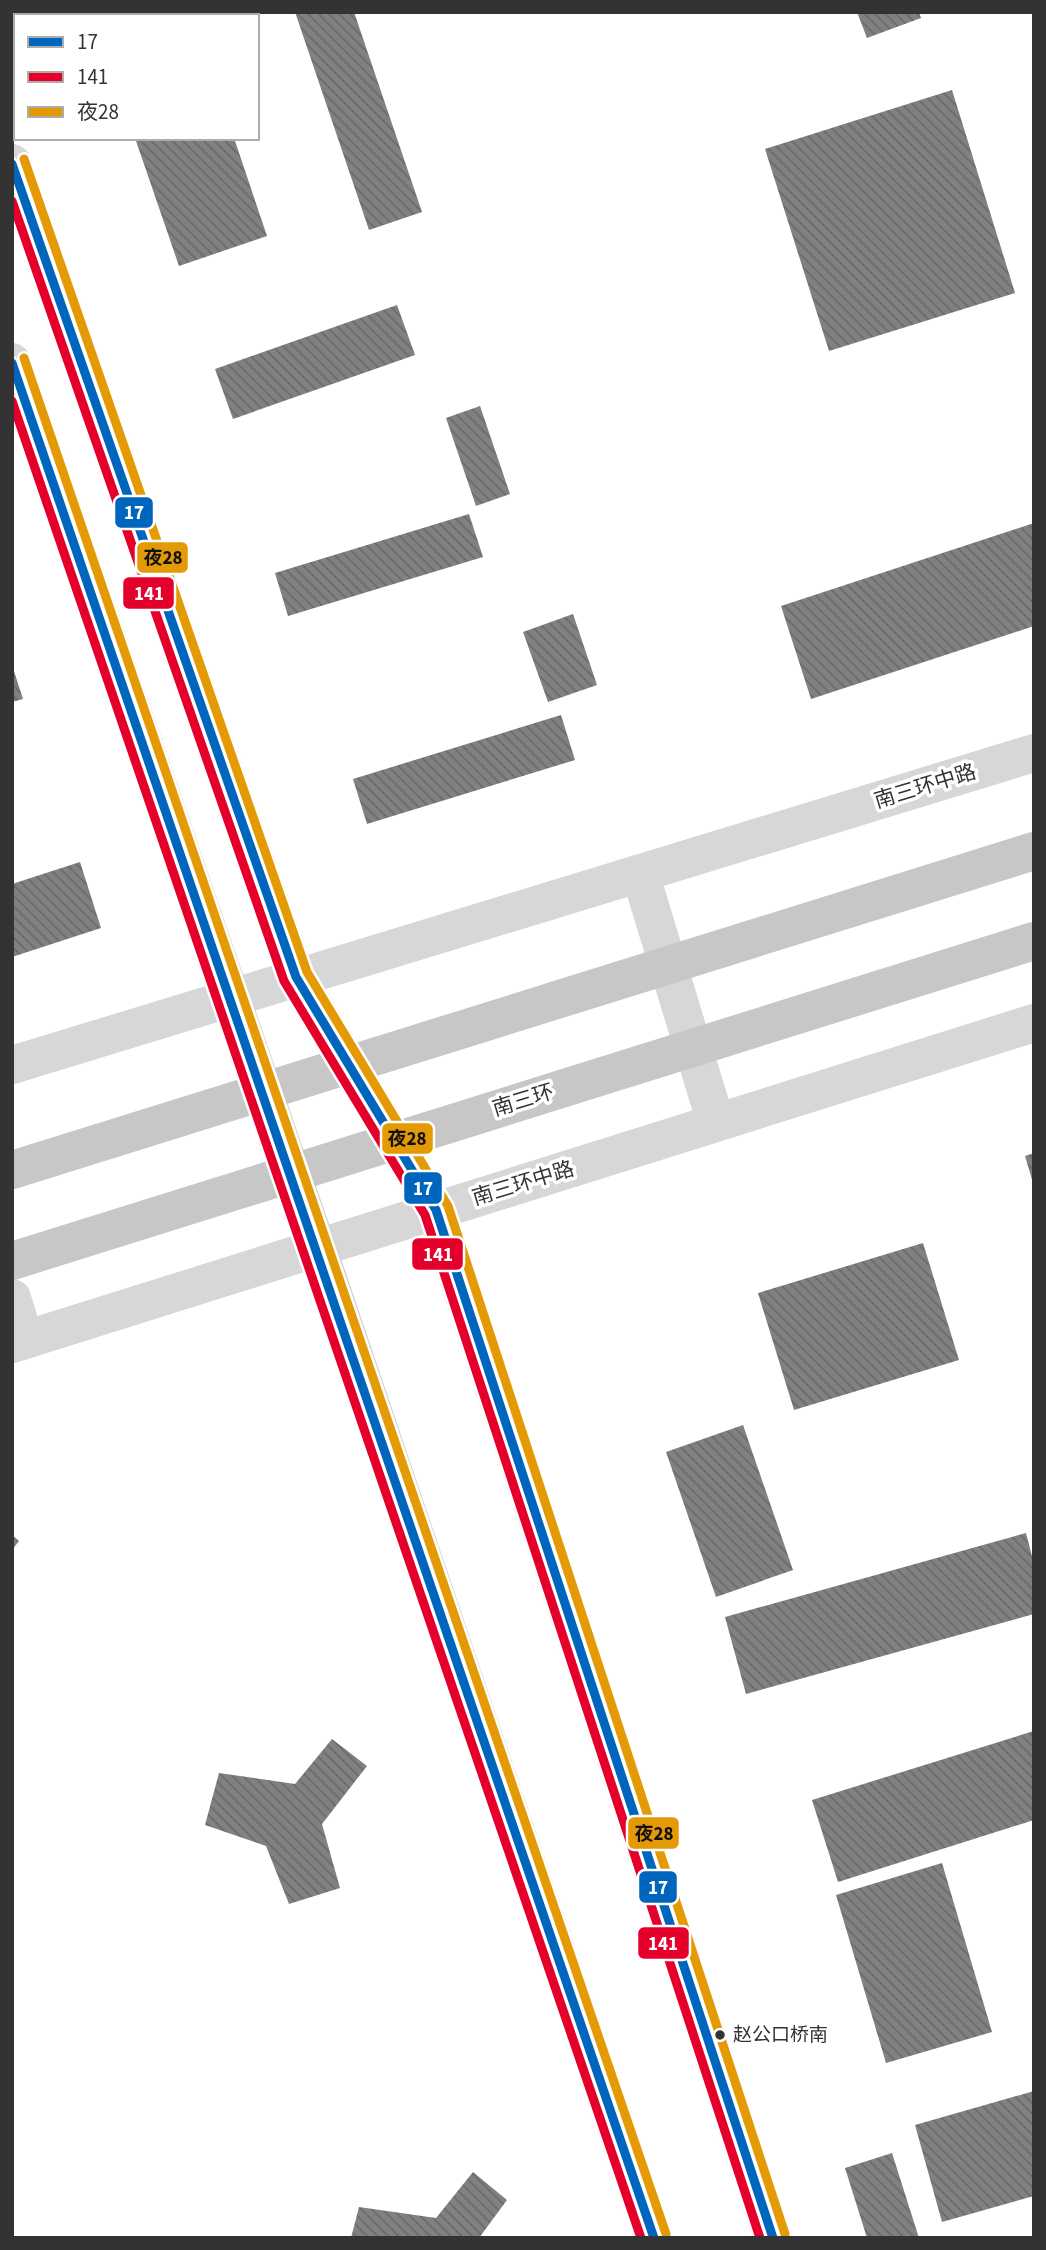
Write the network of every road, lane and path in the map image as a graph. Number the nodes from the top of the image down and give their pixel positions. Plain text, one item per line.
1 (12, 163) edge
2 (12, 362) edge
3 (1034, 752) edge
4 (1034, 851) edge
5 (640, 873) junction
6 (1034, 941) edge
7 (296, 977) junction
8 (231, 997) junction
9 (1034, 1023) edge
10 (12, 1065) edge
11 (716, 1123) junction
12 (12, 1170) edge
13 (436, 1210) junction
14 (317, 1247) junction
15 (12, 1261) edge
16 (12, 1297) edge
17 (19, 1342) edge
18 (654, 2238) edge
19 (773, 2238) edge

1 - 7 street
2 - 8 street
3 - 5 street, 南三环中路
4 - 12 highway
5 - 7 street, 南三环中路
5 - 11 street
6 - 15 highway, 南三环
7 - 8 street, 南三环中路
7 - 13 street
8 - 10 street, 南三环中路
8 - 14 street
9 - 11 street, 南三环中路
11 - 13 street, 南三环中路
13 - 14 street, 南三环中路
13 - 19 main road
14 - 17 street, 南三环中路
14 - 18 main road
16 - 17 street

